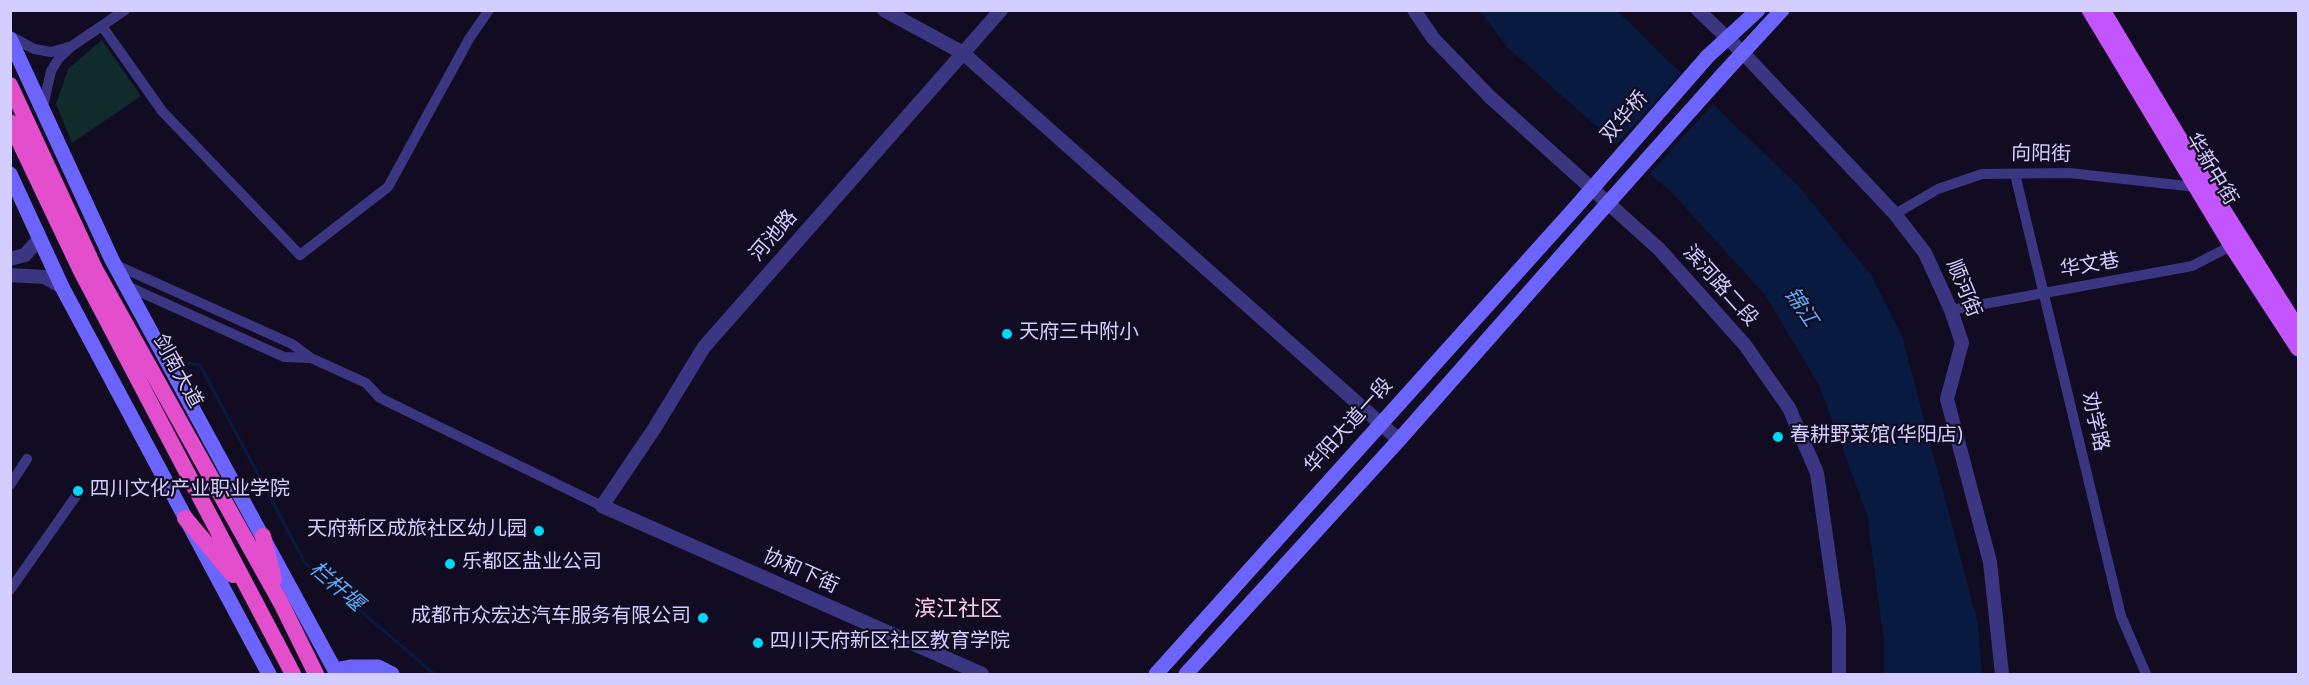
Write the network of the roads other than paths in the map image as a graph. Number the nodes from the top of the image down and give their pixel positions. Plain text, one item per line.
1 (125, 10) edge
2 (489, 10) edge
3 (884, 10) edge
4 (1001, 10) edge
5 (1413, 10) edge
6 (1698, 10) edge
7 (1758, 10) edge
8 (1782, 10) edge
9 (2089, 10) edge
10 (2103, 10) edge
11 (102, 26) junction
12 (10, 37) edge
13 (1728, 38) junction
14 (72, 46) junction
15 (963, 53) junction
16 (1743, 53) junction
17 (10, 85) edge
18 (43, 107) junction
19 (10, 122) edge
20 (10, 174) edge
21 (2015, 174) junction
22 (2196, 187) junction
23 (1575, 208) joint
24 (1895, 214) junction
25 (40, 238) junction
26 (2231, 246) junction
27 (10, 259) edge
28 (114, 264) junction
29 (10, 275) edge
30 (126, 286) junction
31 (62, 287) junction
32 (2043, 294) junction
33 (1951, 310) junction
34 (2298, 328) edge
35 (2298, 349) edge
36 (311, 358) junction
37 (1380, 425) junction
38 (1399, 440) junction
39 (27, 459) dead end
40 (10, 485) edge
41 (76, 496) dead end
42 (602, 506) junction
43 (185, 518) junction
44 (263, 536) junction
45 (11, 587) edge
46 (254, 599) junction
47 (280, 603) junction
48 (336, 672) edge
49 (269, 675) edge
50 (293, 675) edge
51 (316, 675) edge
52 (392, 675) edge
53 (982, 675) edge
54 (1156, 675) edge
55 (1186, 675) edge
56 (1839, 675) edge
57 (2002, 675) edge
58 (2146, 675) edge

1 - 11 street
2 - 11 street
3 - 15 street
4 - 15 street, 河池路
5 - 56 street, 滨河路二段
6 - 13 street, 顺河街
7 - 13 main road, 双华桥
8 - 16 main road
9 - 22 main road, 华新中街
10 - 34 main road, 华新中街
11 - 14 street
12 - 14 street
12 - 18 main road
13 - 16 street, 顺河街
13 - 23 main road, 双华桥, bridge
14 - 18 street
15 - 37 street
15 - 42 street, 河池路
16 - 24 street, 顺河街
16 - 38 main road, bridge
17 - 47 highway, 剑南大道
18 - 28 main road
19 - 46 highway, 剑南大道
20 - 25 main road
21 - 22 street, 向阳街
21 - 24 street, 向阳街
21 - 32 street, 劝学路
22 - 26 main road, 华新中街
23 - 37 main road, 华阳大道一段
24 - 33 street, 顺河街
25 - 27 street
25 - 31 main road
26 - 32 street, 华文巷
26 - 35 main road, 华新中街
28 - 30 main road
28 - 36 street
29 - 31 street
30 - 36 street
30 - 44 main road
31 - 43 main road
32 - 33 street, 华文巷
32 - 58 street, 劝学路
33 - 57 street, 顺河街
36 - 42 street
37 - 38 street
37 - 54 main road, 华阳大道一段
38 - 55 main road
39 - 40 street
41 - 45 street
42 - 53 street, 协和下街
43 - 46 highway
43 - 49 main road
44 - 47 highway
44 - 48 main road
46 - 50 highway, 剑南大道
47 - 51 highway, 剑南大道
48 - 52 main road

